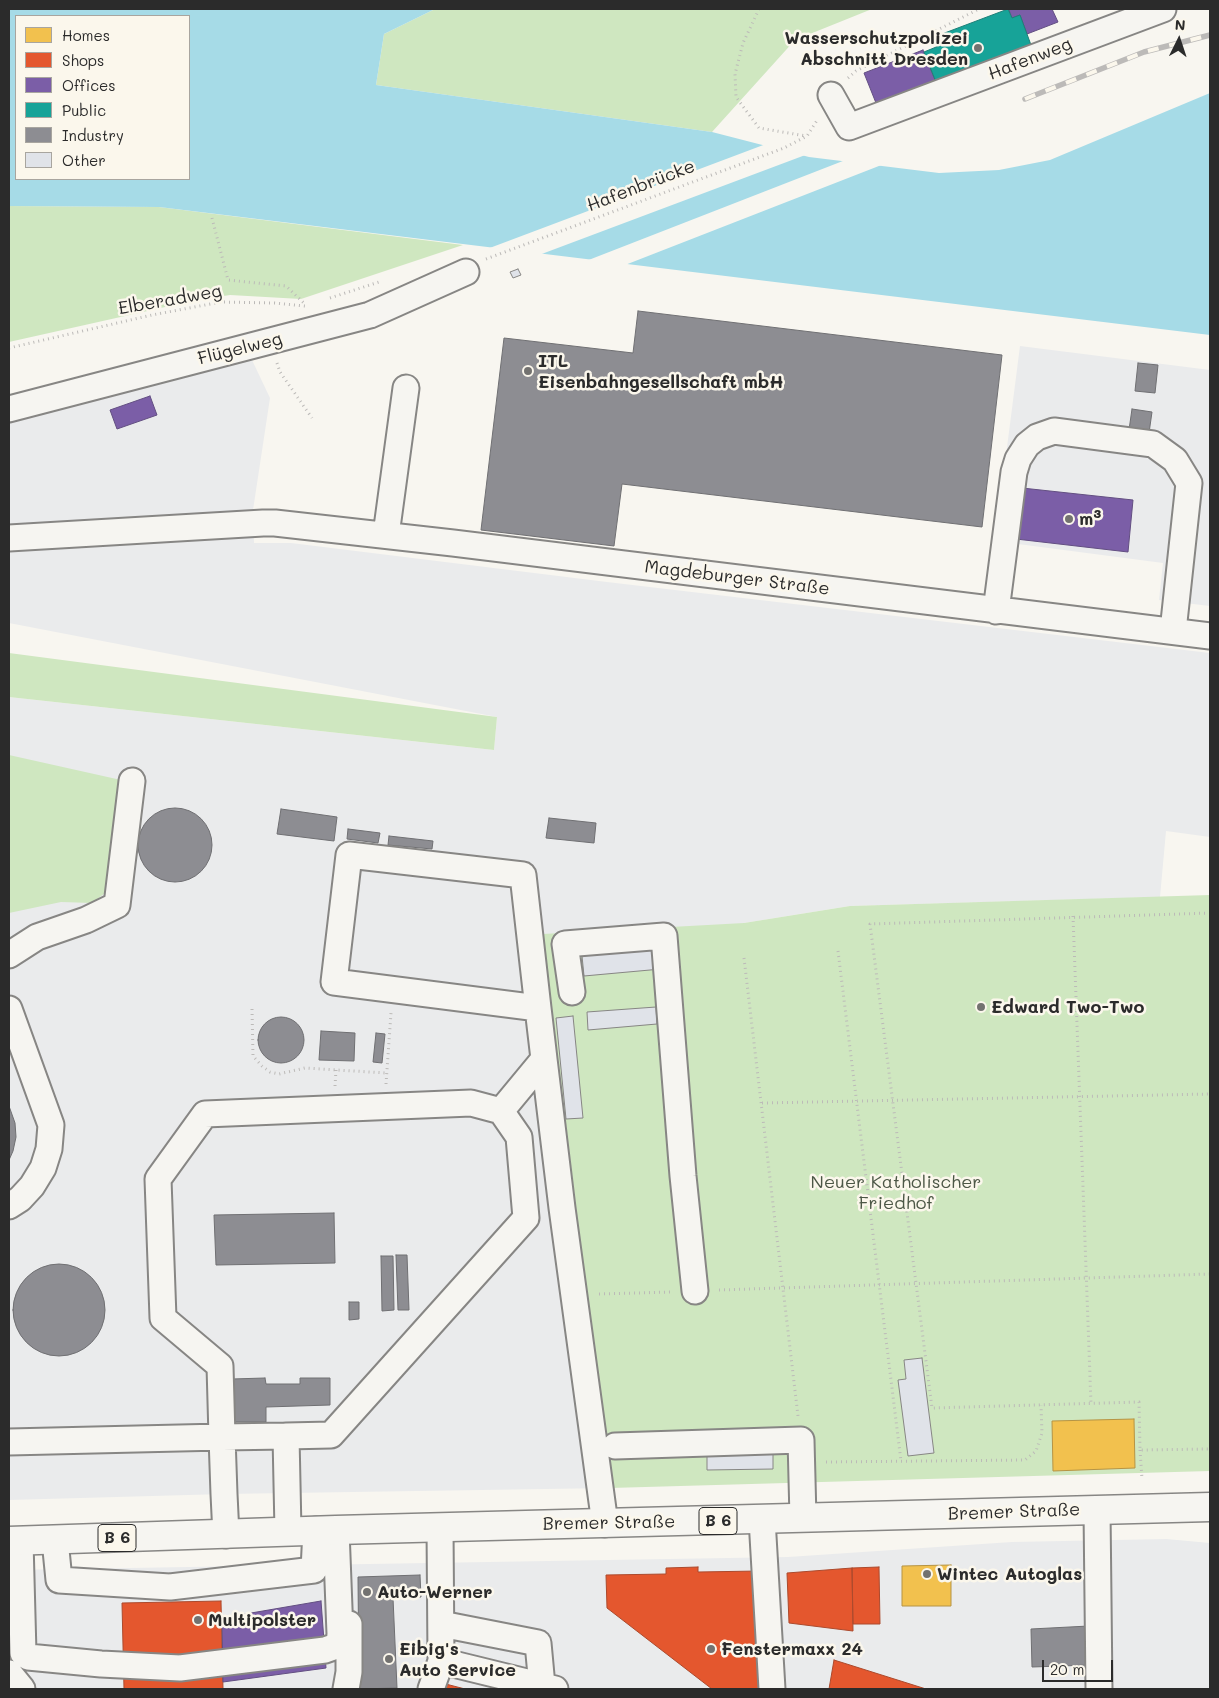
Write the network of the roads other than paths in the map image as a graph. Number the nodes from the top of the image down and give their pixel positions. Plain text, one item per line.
1 (1163, 9) edge
2 (831, 95) road end
3 (473, 267) road end
4 (406, 388) dead end
5 (9, 409) edge
6 (1199, 484) edge
7 (386, 535) junction
8 (9, 538) edge
9 (996, 611) junction
10 (1173, 632) junction
11 (1210, 636) edge
12 (132, 781) dead end
13 (9, 955) edge
14 (572, 992) dead end
15 (538, 1008) junction
16 (9, 1009) edge
17 (544, 1059) junction
18 (501, 1111) junction
19 (9, 1206) edge
20 (695, 1291) road end
21 (286, 1436) junction
22 (222, 1437) junction
23 (9, 1442) edge
24 (615, 1446) dead end
25 (1210, 1507) edge
26 (1097, 1510) junction
27 (803, 1518) junction
28 (762, 1519) junction
29 (605, 1524) junction
30 (440, 1527) junction
31 (334, 1530) junction
32 (288, 1531) junction
33 (226, 1535) junction
34 (55, 1540) junction
35 (14, 1541) edge
36 (441, 1624) junction
37 (441, 1661) junction
38 (9, 1673) edge
39 (548, 1688) edge
40 (22, 1689) edge
41 (346, 1689) edge
42 (431, 1689) edge
43 (772, 1689) edge
44 (1099, 1689) edge

1 - 2 street, Hafenweg
3 - 5 street, Flügelweg
4 - 7 street
6 - 9 street
6 - 10 street
7 - 8 street, Magdeburger Straße
7 - 9 street, Magdeburger Straße
9 - 10 street, Magdeburger Straße
10 - 11 street, Magdeburger Straße
12 - 13 street
14 - 20 street
15 - 15 street
15 - 17 street
16 - 19 street
17 - 18 street
17 - 29 street
18 - 21 street
18 - 22 street
21 - 22 street
21 - 32 street
22 - 23 street
22 - 33 street
24 - 27 street
25 - 26 main road, Bremer Straße / B 6
26 - 27 main road, Bremer Straße / B 6
26 - 44 street
27 - 28 main road, Bremer Straße / B 6
28 - 29 main road, Bremer Straße / B 6
28 - 43 street
29 - 30 main road, Bremer Straße / B 6
30 - 31 main road, Bremer Straße / B 6
30 - 36 street
31 - 32 main road, Bremer Straße / B 6
31 - 34 street
31 - 35 street
31 - 41 street
32 - 33 main road, Bremer Straße / B 6
33 - 34 main road, Bremer Straße / B 6
34 - 35 main road, Bremer Straße / B 6
36 - 37 street
36 - 39 street
37 - 39 street
37 - 42 street
38 - 40 street

